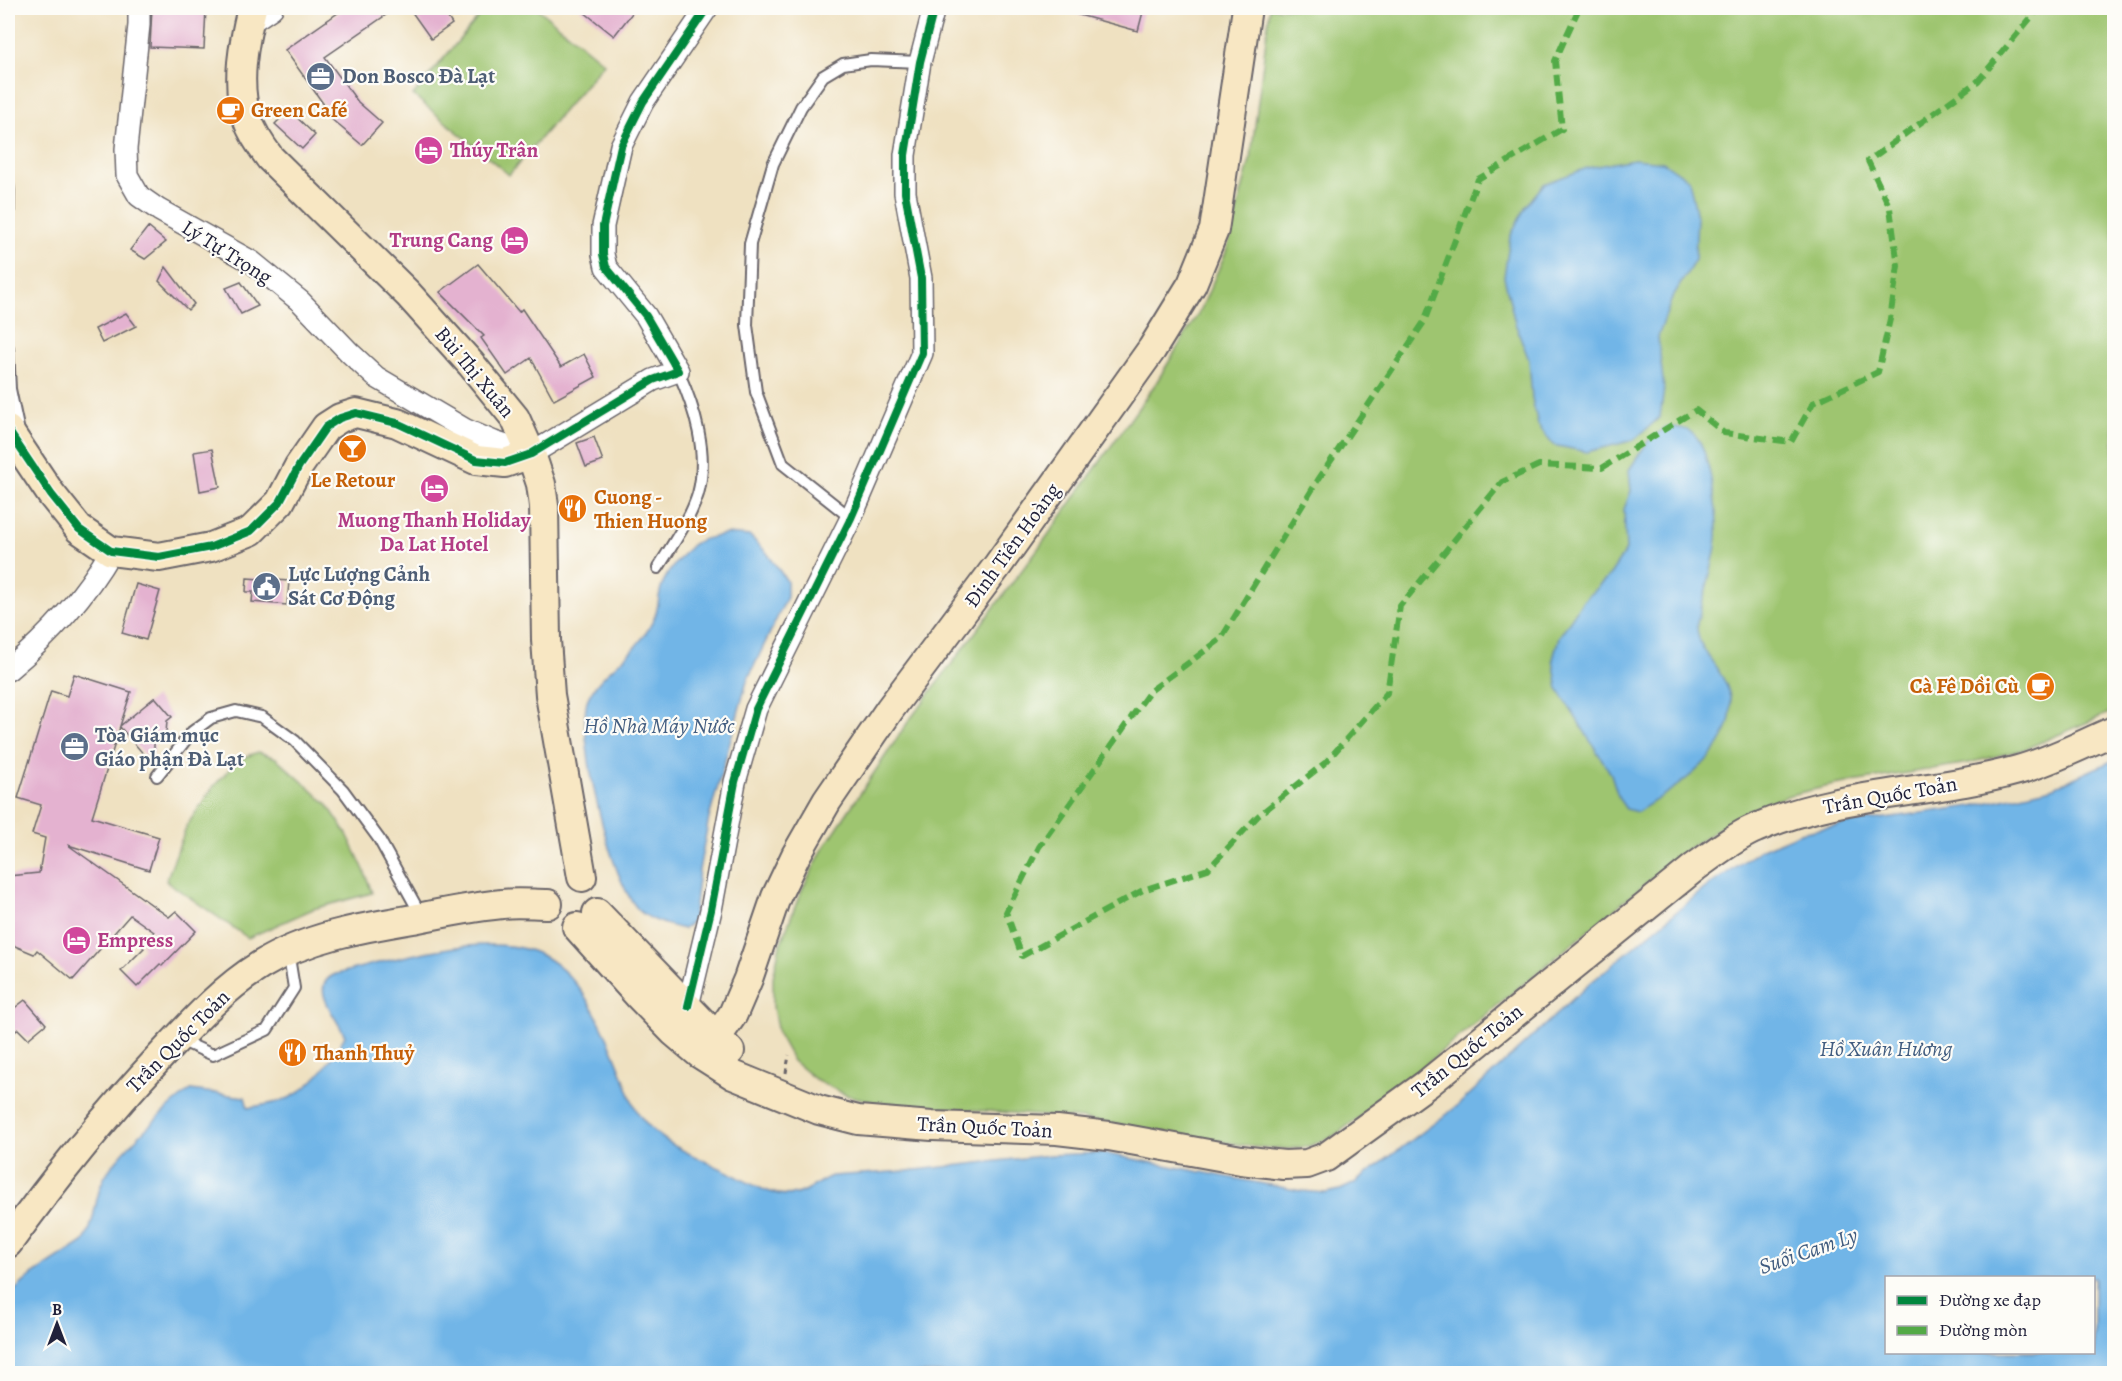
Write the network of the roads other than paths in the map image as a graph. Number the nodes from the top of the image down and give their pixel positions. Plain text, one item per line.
1 (139, 8) edge
2 (272, 8) edge
3 (707, 8) edge
4 (934, 8) edge
5 (1246, 8) edge
6 (250, 16) edge
7 (920, 62) junction
8 (8, 184) edge
9 (8, 253) edge
10 (8, 348) edge
11 (678, 371) junction
12 (8, 430) edge
13 (531, 454) junction
14 (24, 455) junction
15 (851, 518) junction
16 (111, 551) junction
17 (658, 568) dead end
18 (8, 670) edge
19 (2115, 730) edge
20 (157, 776) dead end
21 (582, 877) junction
22 (548, 904) junction
23 (422, 917) junction
24 (587, 920) junction
25 (288, 951) junction
26 (688, 1006) junction
27 (177, 1039) junction
28 (708, 1046) junction
29 (8, 1244) edge

1 - 13 street, Lý Tự Trọng
2 - 6 street
3 - 11 street
4 - 7 street
5 - 28 main road, Đinh Tiên Hoàng
6 - 13 main road, Bùi Thị Xuân
7 - 15 street
7 - 15 lane
8 - 9 lane
10 - 14 lane
11 - 13 street
11 - 17 lane
12 - 14 main road
13 - 16 main road
13 - 21 main road, Bùi Thị Xuân
14 - 16 main road
15 - 26 street
16 - 18 street
19 - 28 main road, Trần Quốc Toản
20 - 23 lane
21 - 22 main road
21 - 24 main road
22 - 23 main road, Trần Quốc Toản
22 - 24 main road
23 - 25 main road, Trần Quốc Toản
24 - 26 main road, Trần Quốc Toản
24 - 28 main road, Trần Quốc Toản
25 - 27 main road, Trần Quốc Toản
25 - 27 lane
26 - 28 main road, Trần Quốc Toản
27 - 29 main road, Trần Quốc Toản

